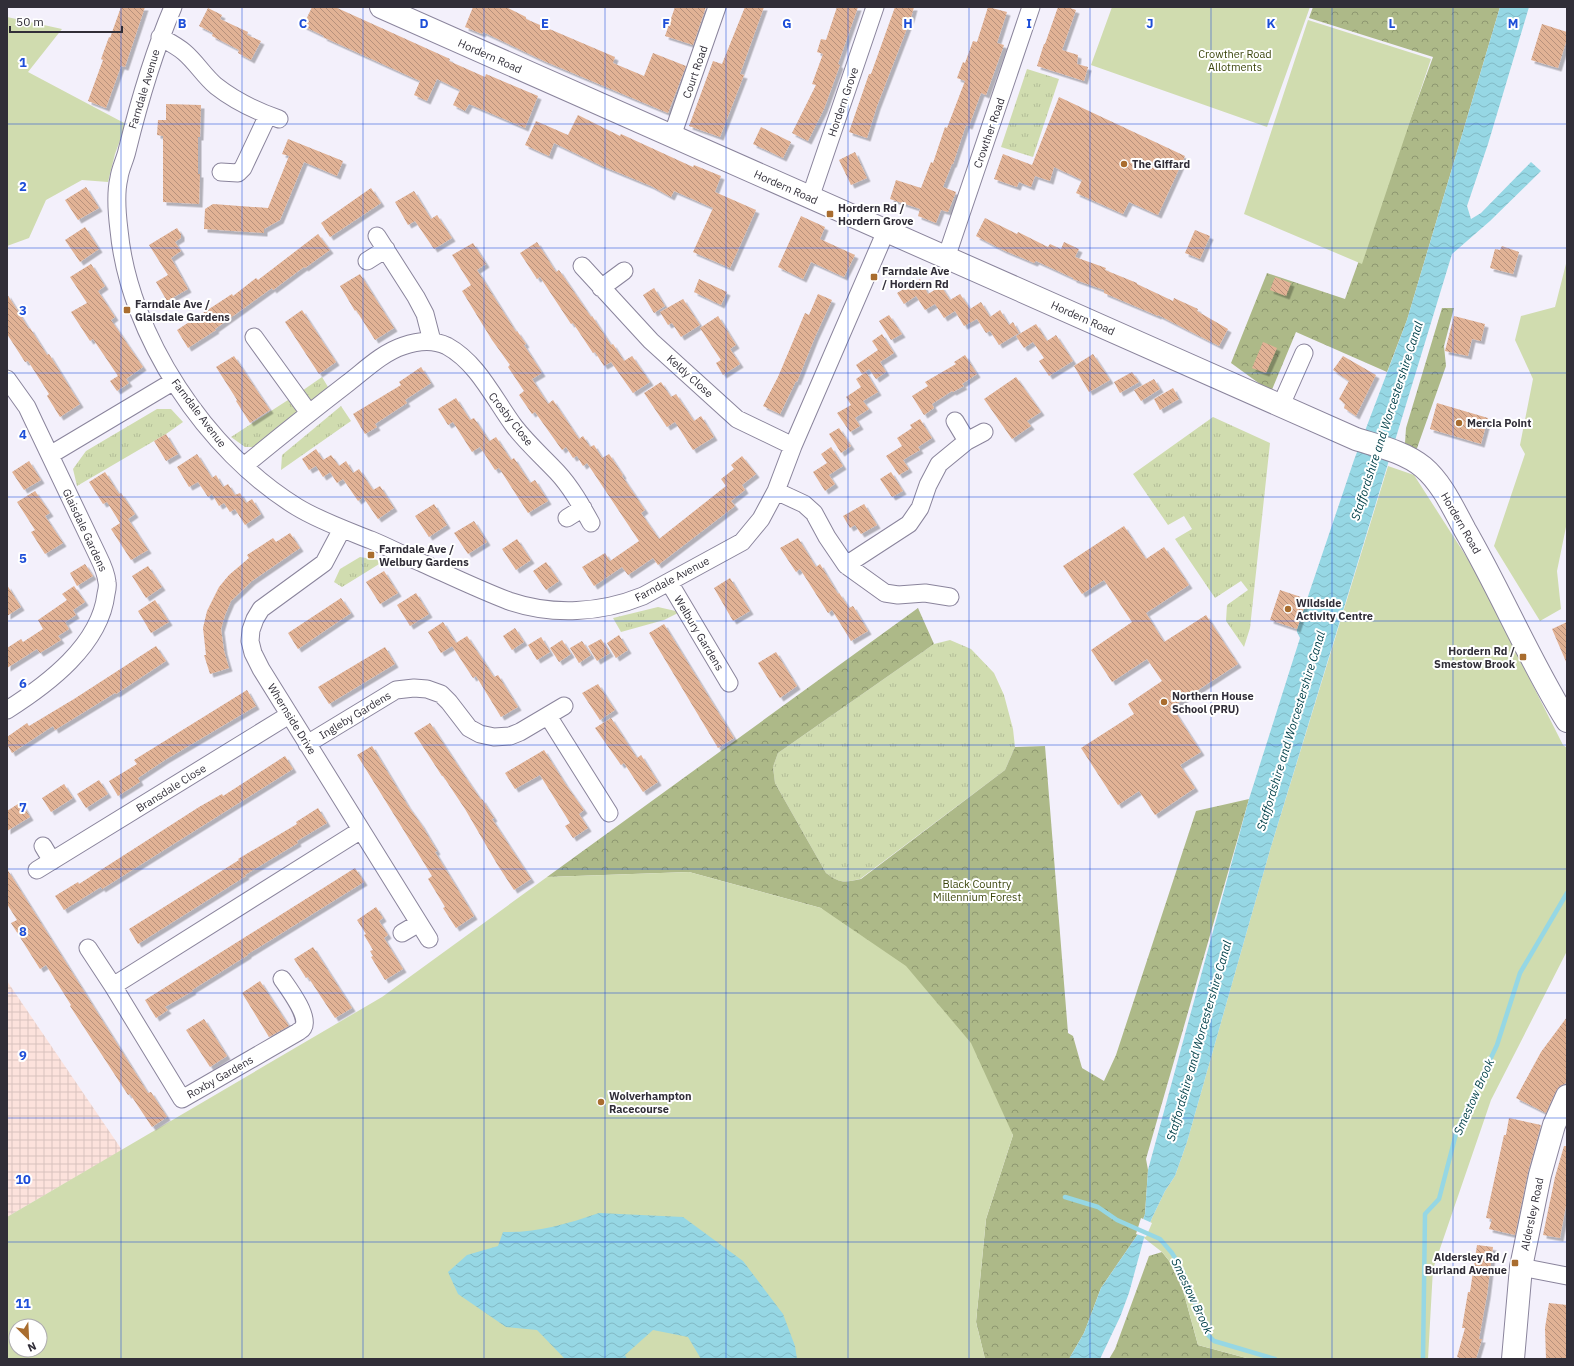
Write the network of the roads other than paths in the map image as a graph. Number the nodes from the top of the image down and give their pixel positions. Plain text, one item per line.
1 (173, 7) edge
2 (380, 7) edge
3 (717, 7) edge
4 (875, 7) edge
5 (1031, 7) edge
6 (160, 37) junction
7 (672, 136) junction
8 (221, 172) dead end
9 (810, 198) junction
10 (886, 232) junction
11 (946, 258) junction
12 (367, 261) dead end
13 (582, 266) dead end
14 (624, 271) dead end
15 (601, 288) junction
16 (254, 337) dead end
17 (432, 341) junction
18 (1304, 353) dead end
19 (7, 378) edge
20 (174, 381) junction
21 (1281, 405) junction
22 (309, 413) junction
23 (955, 421) dead end
24 (984, 432) dead end
25 (967, 441) junction
26 (793, 446) junction
27 (50, 455) junction
28 (244, 466) junction
29 (776, 491) junction
30 (567, 518) dead end
31 (342, 529) junction
32 (846, 565) junction
33 (669, 582) junction
34 (950, 597) dead end
35 (729, 683) dead end
36 (564, 706) dead end
37 (7, 710) edge
38 (289, 715) junction
39 (548, 716) junction
40 (1567, 720) edge
41 (307, 744) junction
42 (609, 813) dead end
43 (362, 830) junction
44 (42, 846) dead end
45 (52, 861) junction
46 (37, 870) dead end
47 (419, 923) junction
48 (402, 933) dead end
49 (429, 939) dead end
50 (88, 948) dead end
51 (282, 979) dead end
52 (113, 986) junction
53 (1567, 1096) edge
54 (1521, 1267) junction
55 (1567, 1276) edge
56 (1513, 1359) edge

1 - 6 street, Farndale Avenue
2 - 7 street, Hordern Road
3 - 7 street, Court Road
4 - 9 street, Hordern Grove
5 - 11 street, Crowther Road
6 - 8 street
6 - 20 street, Farndale Avenue
7 - 9 street, Hordern Road
9 - 10 street, Hordern Road
10 - 11 street, Hordern Road
10 - 26 street, Farndale Avenue
11 - 21 street, Hordern Road
12 - 17 street
13 - 15 street, Keldy Close
14 - 15 street
15 - 26 street, Keldy Close
16 - 22 street
17 - 22 street, Crosby Close
17 - 30 street, Crosby Close
18 - 21 street
19 - 27 street, Glaisdale Gardens
20 - 27 street
20 - 28 street, Farndale Avenue
21 - 40 street, Hordern Road
22 - 28 street, Crosby Close
23 - 25 street
24 - 25 street
25 - 32 street
26 - 29 street, Farndale Avenue
27 - 37 street, Glaisdale Gardens
28 - 31 street, Farndale Avenue
29 - 32 street
29 - 33 street, Farndale Avenue
31 - 33 street, Farndale Avenue
31 - 38 street, Whernside Drive
32 - 34 street
33 - 35 street, Welbury Gardens
36 - 39 street, Ingleby Gardens
38 - 41 street, Whernside Drive
38 - 45 street, Bransdale Close
39 - 41 street, Ingleby Gardens
39 - 42 street
41 - 43 street, Whernside Drive
43 - 47 street, Whernside Drive
43 - 52 street
44 - 45 street
45 - 46 street, Bransdale Close
47 - 48 street
47 - 49 street, Whernside Drive
50 - 52 street, Roxby Gardens
51 - 52 street, Roxby Gardens
53 - 54 street, Aldersley Road
54 - 55 street
54 - 56 street, Aldersley Road

